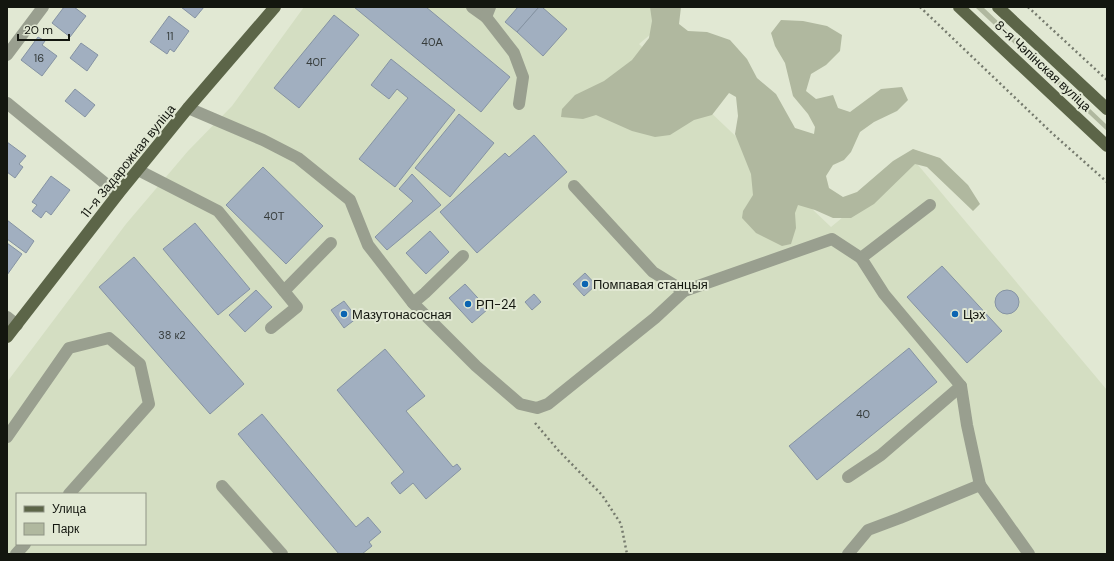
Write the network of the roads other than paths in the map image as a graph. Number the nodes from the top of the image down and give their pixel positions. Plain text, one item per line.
1 (43, 7) edge
2 (275, 7) edge
3 (472, 7) edge
4 (959, 7) edge
5 (998, 7) edge
6 (488, 12) edge
7 (7, 55) edge
8 (7, 103) edge
9 (519, 104) dead end
10 (188, 108) junction
11 (1107, 109) edge
12 (1107, 146) edge
13 (138, 170) junction
14 (574, 186) dead end
15 (118, 194) junction
16 (930, 205) dead end
17 (331, 243) dead end
18 (463, 256) dead end
19 (860, 258) junction
20 (284, 291) junction
21 (684, 291) junction
22 (413, 303) junction
23 (12, 321) edge
24 (271, 328) dead end
25 (7, 337) edge
26 (961, 386) junction
27 (7, 437) edge
28 (848, 477) dead end
29 (980, 485) junction
30 (222, 486) dead end
31 (70, 493) edge
32 (24, 545) edge
33 (16, 554) edge
34 (282, 554) edge
35 (848, 554) edge
36 (1029, 554) edge

1 - 7 street
2 - 10 main road, 11-я Задарожная вуліца
3 - 6 street
4 - 12 main road, 8-я Чэпінская вуліца
5 - 11 main road, 8-я Чэпінская вуліца
6 - 9 street
8 - 15 street
10 - 13 main road, 11-я Задарожная вуліца
10 - 22 street
13 - 15 main road, 11-я Задарожная вуліца
13 - 20 street
14 - 21 street
15 - 23 main road, 11-я Задарожная вуліца
16 - 19 street
17 - 20 street
18 - 22 street
19 - 21 street
19 - 26 street
20 - 24 street
21 - 22 street
23 - 25 main road, 11-я Задарожная вуліца
26 - 28 street
26 - 29 street
27 - 31 street
29 - 35 street
29 - 36 street
30 - 34 street
32 - 33 street

